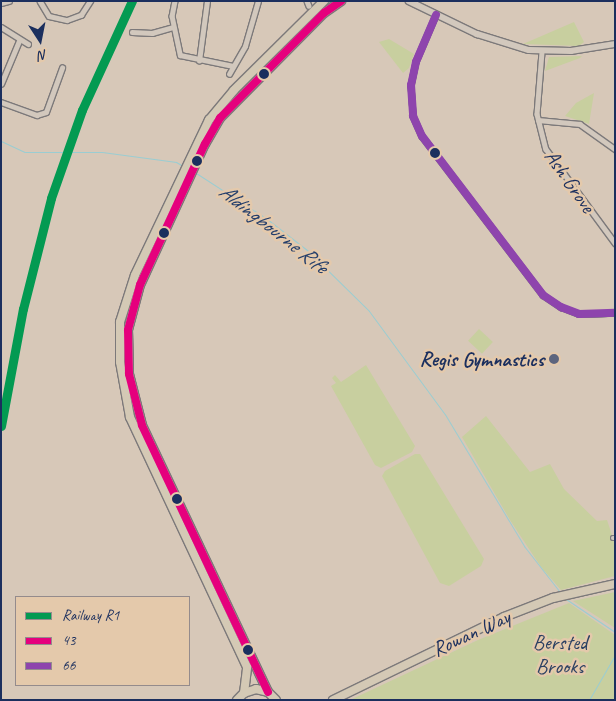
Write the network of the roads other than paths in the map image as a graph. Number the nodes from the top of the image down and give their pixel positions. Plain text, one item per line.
1 (9, 1) edge
2 (40, 1) edge
3 (90, 1) edge
4 (175, 1) edge
5 (207, 1) edge
6 (258, 1) edge
7 (324, 1) edge
8 (341, 1) edge
9 (409, 1) edge
10 (1, 3) edge
11 (436, 15) junction
12 (1, 27) edge
13 (174, 27) junction
14 (132, 32) dead end
15 (20, 41) junction
16 (28, 44) dead end
17 (615, 44) edge
18 (542, 52) junction
19 (199, 61) junction
20 (233, 66) junction
21 (62, 68) dead end
22 (229, 74) dead end
23 (1, 84) edge
24 (1, 102) edge
25 (538, 120) junction
26 (615, 149) edge
27 (615, 244) edge
28 (615, 313) edge
29 (615, 584) edge
30 (268, 692) junction
31 (244, 693) junction
32 (237, 700) edge
33 (276, 700) edge
34 (333, 700) edge

1 - 10 street
2 - 3 street
4 - 13 street
5 - 19 street
6 - 20 street
7 - 31 main road
8 - 30 main road
9 - 11 street
11 - 18 street
11 - 28 street
12 - 15 street
13 - 14 street
13 - 19 street
15 - 16 street
15 - 23 street
17 - 18 street
18 - 25 street, Ash Grove
19 - 20 street
20 - 22 street
21 - 24 street
25 - 26 street
25 - 27 street, Ash Grove
29 - 34 main road, Rowan Way
30 - 31 main road
30 - 33 main road
31 - 32 main road

